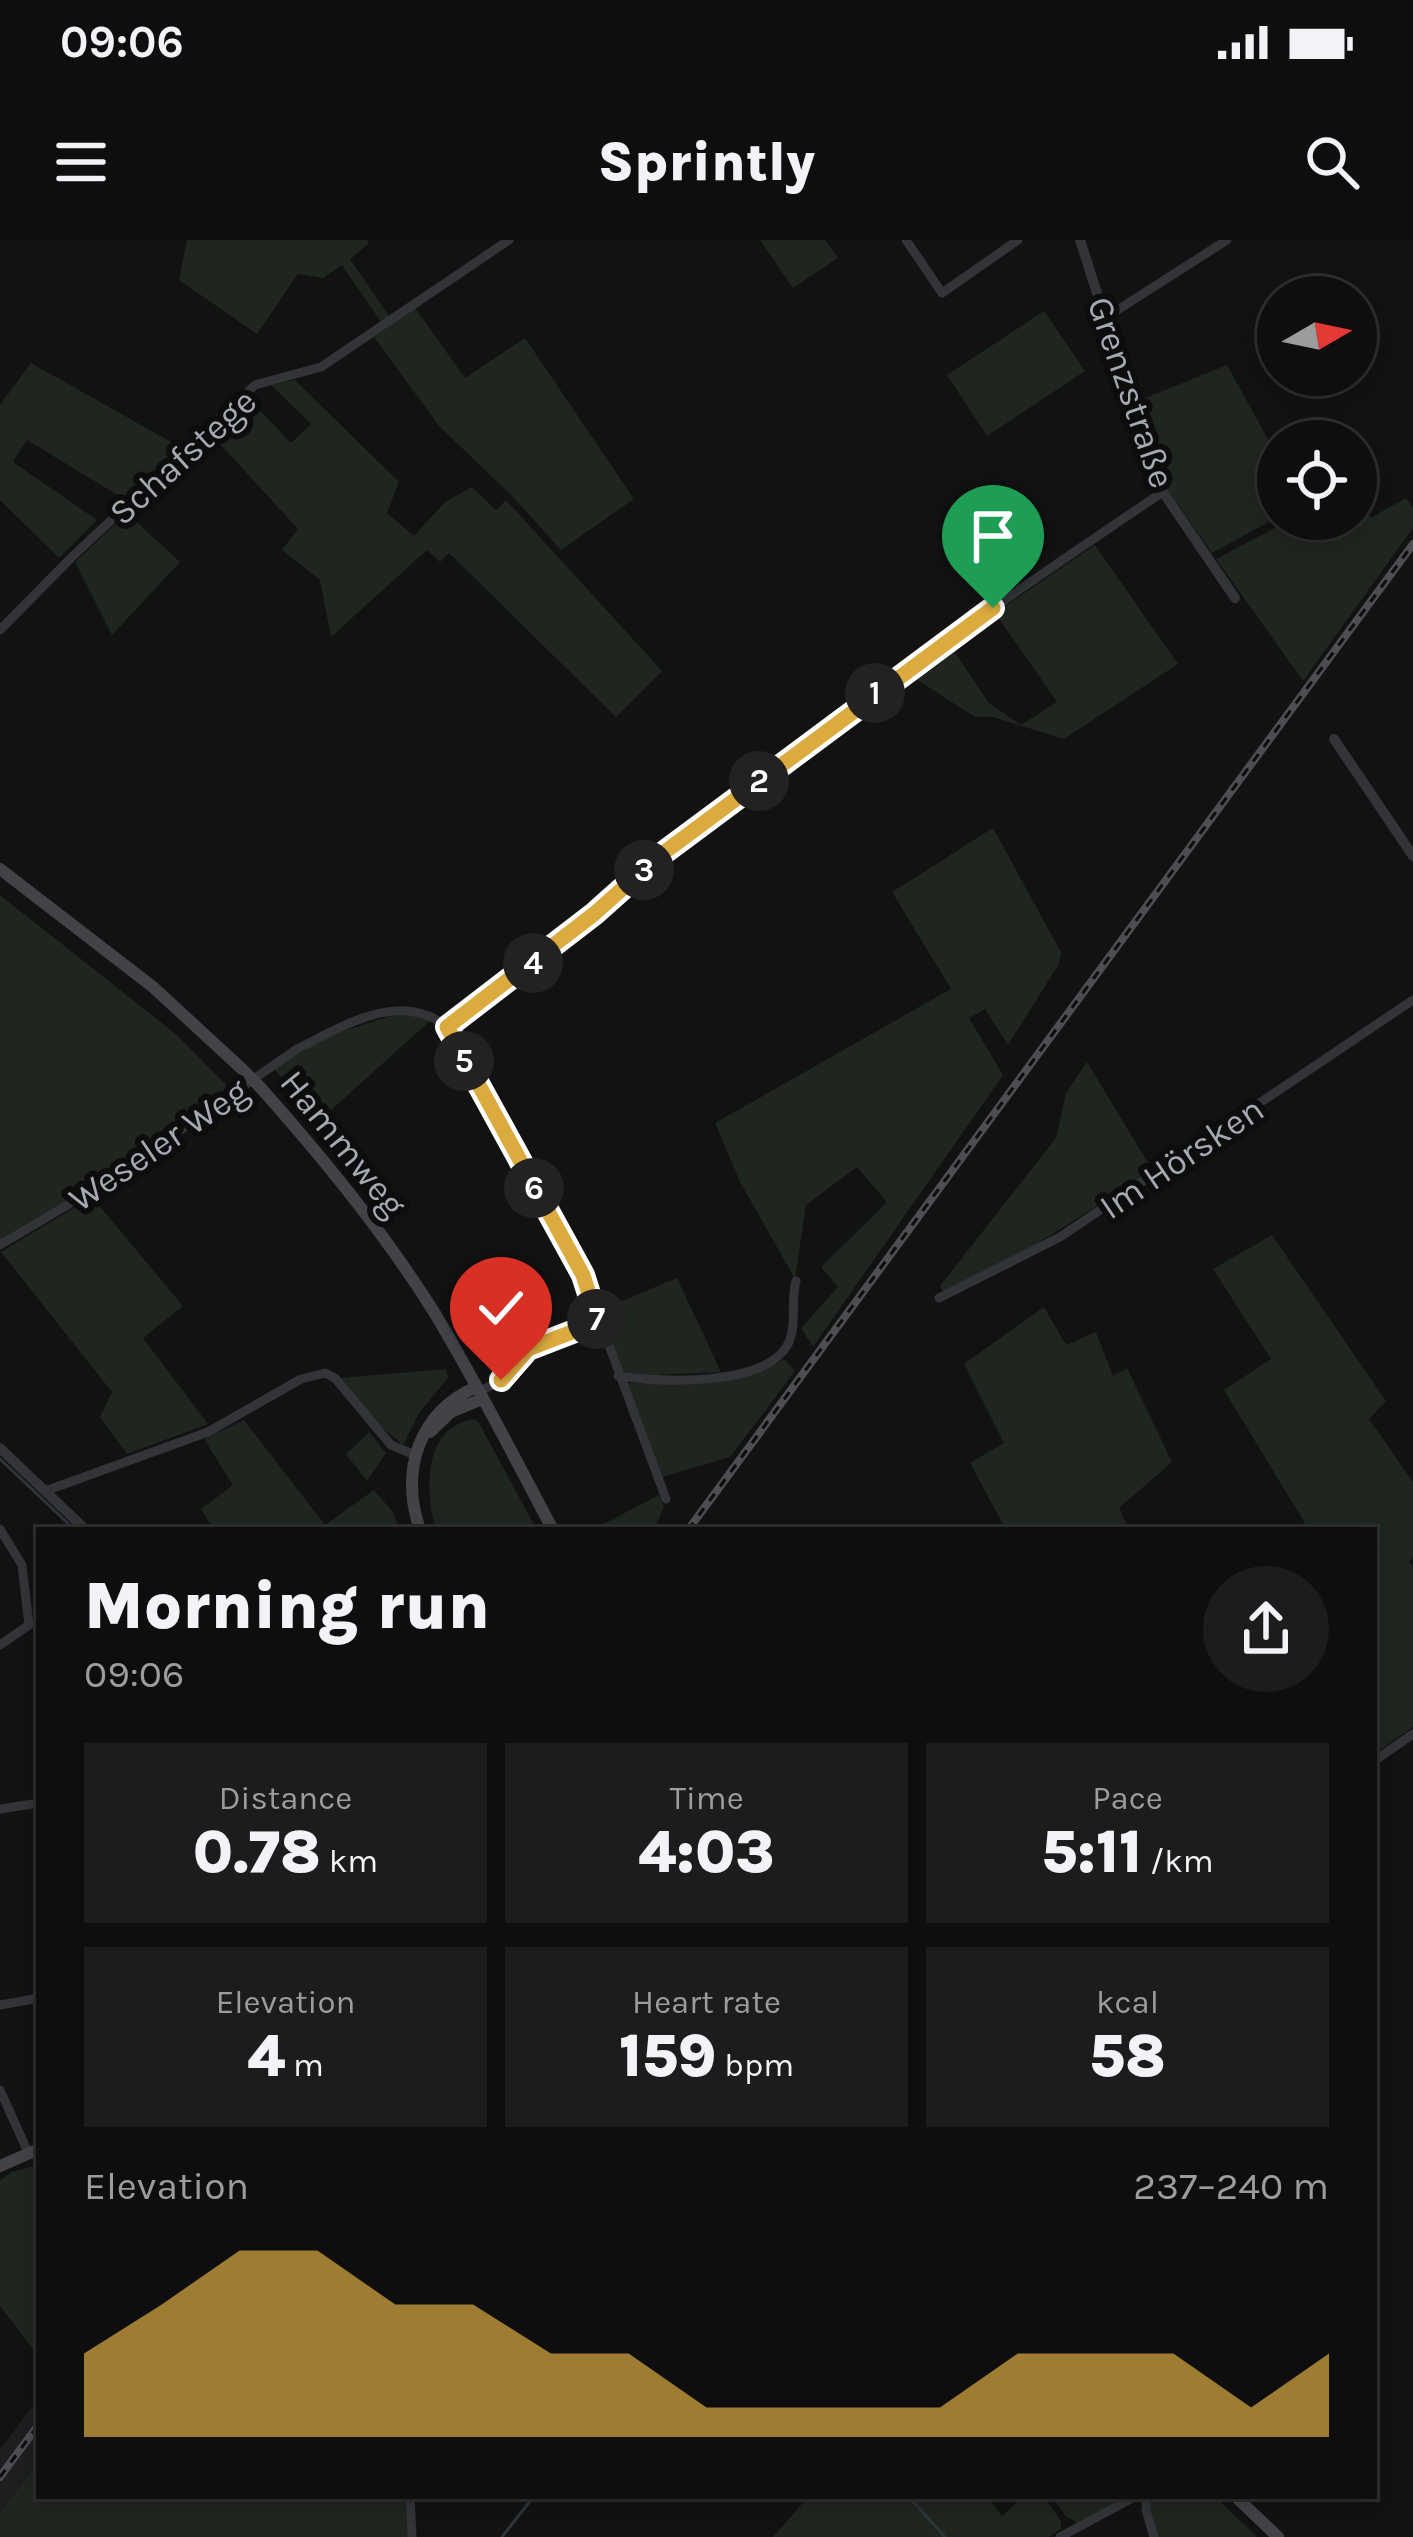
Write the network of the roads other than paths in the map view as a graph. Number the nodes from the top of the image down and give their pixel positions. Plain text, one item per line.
1 (508, 240) edge
2 (906, 240) edge
3 (1018, 240) edge
4 (1080, 240) edge
5 (1227, 240) edge
6 (1105, 318) junction
7 (1163, 492) junction
8 (1235, 598) dead end
9 (0, 630) edge
10 (1334, 739) dead end
11 (1413, 856) edge
12 (0, 869) edge
13 (1413, 1000) edge
14 (447, 1027) junction
15 (0, 1245) edge
16 (796, 1282) dead end
17 (939, 1298) dead end
18 (598, 1322) junction
19 (618, 1376) junction
20 (479, 1392) junction
21 (0, 1448) edge
22 (416, 1451) junction
23 (48, 1490) junction
24 (666, 1499) dead end
25 (83, 1527) edge
26 (419, 1527) edge
27 (551, 1527) edge
28 (0, 1528) edge
29 (0, 1645) edge
30 (1413, 1734) edge
31 (1377, 1759) edge
32 (36, 1803) edge
33 (0, 1809) edge
34 (36, 1999) edge
35 (0, 2005) edge
36 (0, 2090) edge
37 (33, 2151) edge
38 (0, 2166) edge
39 (410, 2499) edge
40 (1130, 2499) edge
41 (1147, 2499) edge
42 (1237, 2499) edge
43 (412, 2537) edge
44 (1060, 2537) edge
45 (1154, 2537) edge
46 (1278, 2537) edge

1 - 9 street, Schafstege
2 - 3 street
4 - 6 street, Grenzstraße
5 - 6 street
6 - 7 street, Grenzstraße
7 - 8 street, Grenzstraße
7 - 14 street
10 - 11 street
12 - 20 main road, Hammweg, bridge
13 - 17 street, Im Hörsken
14 - 15 street, Weseler Weg
14 - 18 street
16 - 19 street
18 - 19 street
18 - 20 street
19 - 24 street
20 - 22 main road
20 - 27 main road, Hammweg
21 - 23 street
22 - 23 street
22 - 26 main road
23 - 25 street
28 - 29 street
30 - 31 street
32 - 33 street
34 - 35 street
36 - 37 street
37 - 38 main road
39 - 43 street
40 - 44 street
41 - 45 street
42 - 46 main road

